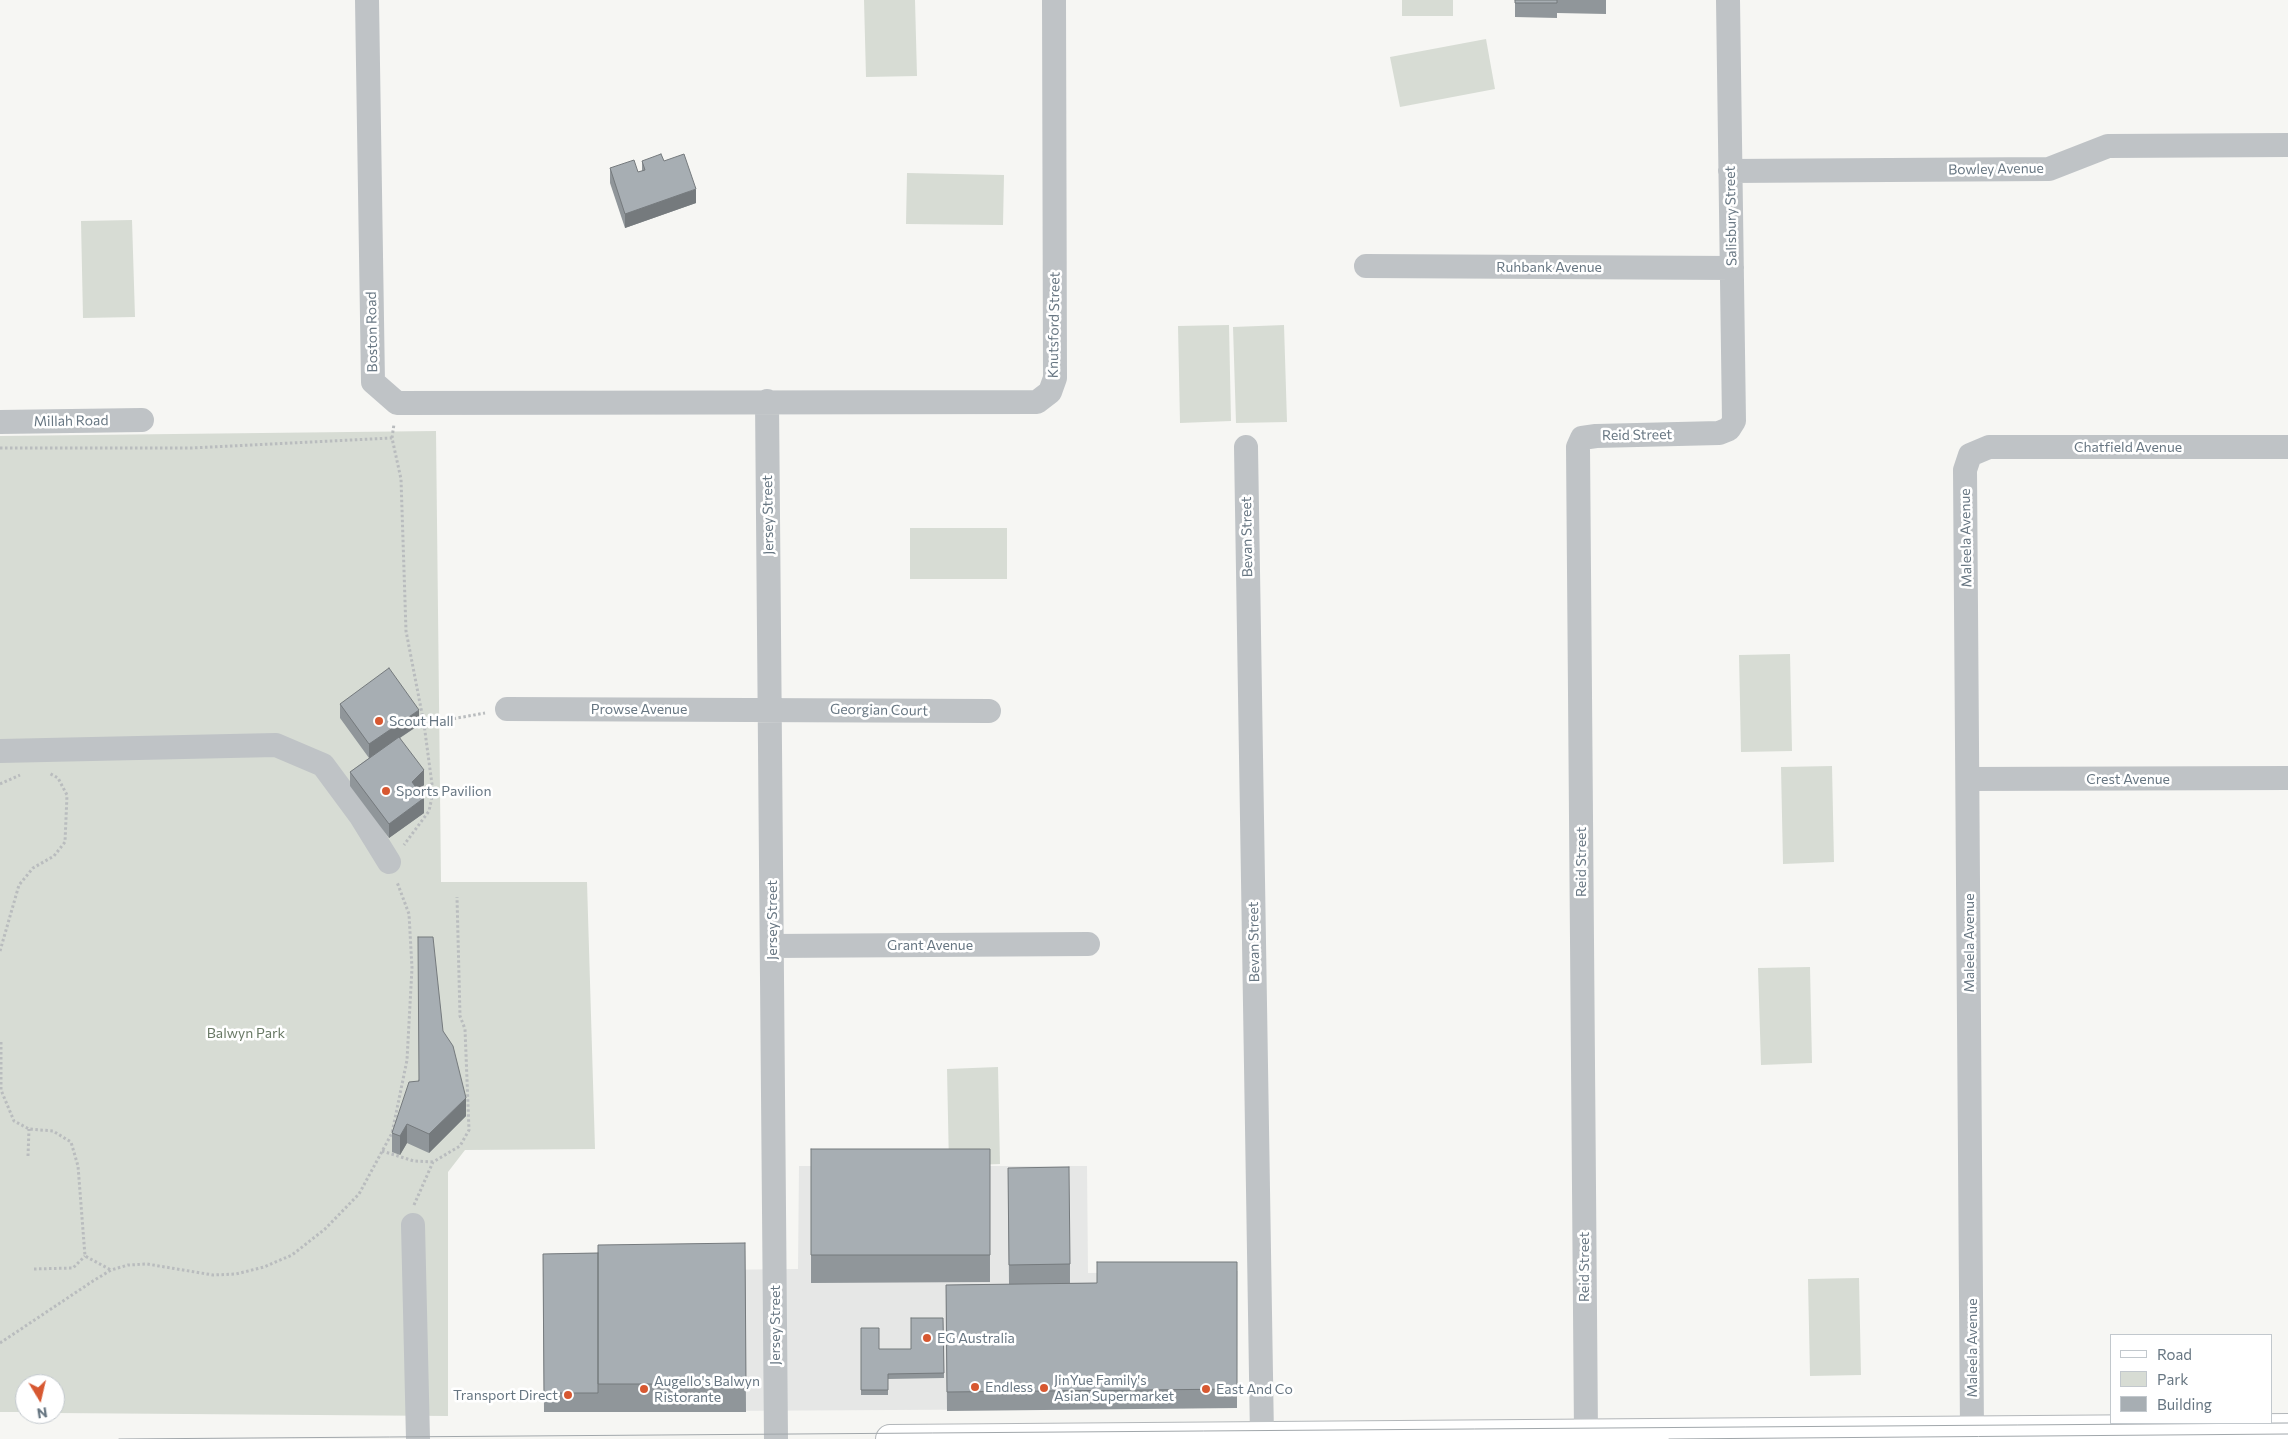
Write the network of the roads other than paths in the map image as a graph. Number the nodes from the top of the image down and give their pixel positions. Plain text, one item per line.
1 (366, 0) edge
2 (1054, 0) edge
3 (1728, 0) edge
4 (2288, 145) edge
5 (1730, 170) junction
6 (1366, 266) dead end
7 (1732, 268) junction
8 (767, 401) junction
9 (142, 420) dead end
10 (0, 422) edge
11 (1728, 429) joint
12 (1246, 447) dead end
13 (2288, 447) edge
14 (1970, 455) joint
15 (507, 709) road end
16 (770, 709) junction
17 (989, 711) dead end
18 (0, 750) edge
19 (2288, 778) edge
20 (1969, 779) junction
21 (389, 862) road end
22 (1088, 944) dead end
23 (772, 946) junction
24 (413, 1225) road end
25 (2288, 1428) edge
26 (1972, 1431) junction
27 (1586, 1434) junction
28 (2229, 1434) edge
29 (1262, 1436) junction
30 (1878, 1436) edge
31 (1553, 1437) edge
32 (1205, 1438) edge
33 (418, 1439) edge
34 (776, 1439) edge
35 (890, 1439) edge

1 - 8 street, Boston Road
2 - 8 street, Knutsford Street
3 - 5 street, Salisbury Street
4 - 5 street, Bowley Avenue
5 - 7 street, Salisbury Street
6 - 7 street, Ruhbank Avenue
7 - 11 street, Salisbury Street
8 - 16 street, Jersey Street
9 - 10 street, Millah Road
11 - 27 street, Reid Street
12 - 29 street, Bevan Street
13 - 14 street, Chatfield Avenue
14 - 20 street, Maleela Avenue
15 - 16 street, Prowse Avenue
16 - 17 street, Georgian Court
16 - 23 street, Jersey Street
18 - 21 street
19 - 20 street, Crest Avenue
20 - 26 street, Maleela Avenue
22 - 23 street, Grant Avenue
23 - 34 street, Jersey Street
24 - 33 street
25 - 28 main road
26 - 28 main road
26 - 30 main road
27 - 30 main road
27 - 31 main road
29 - 31 main road
29 - 32 main road
32 - 35 main road

